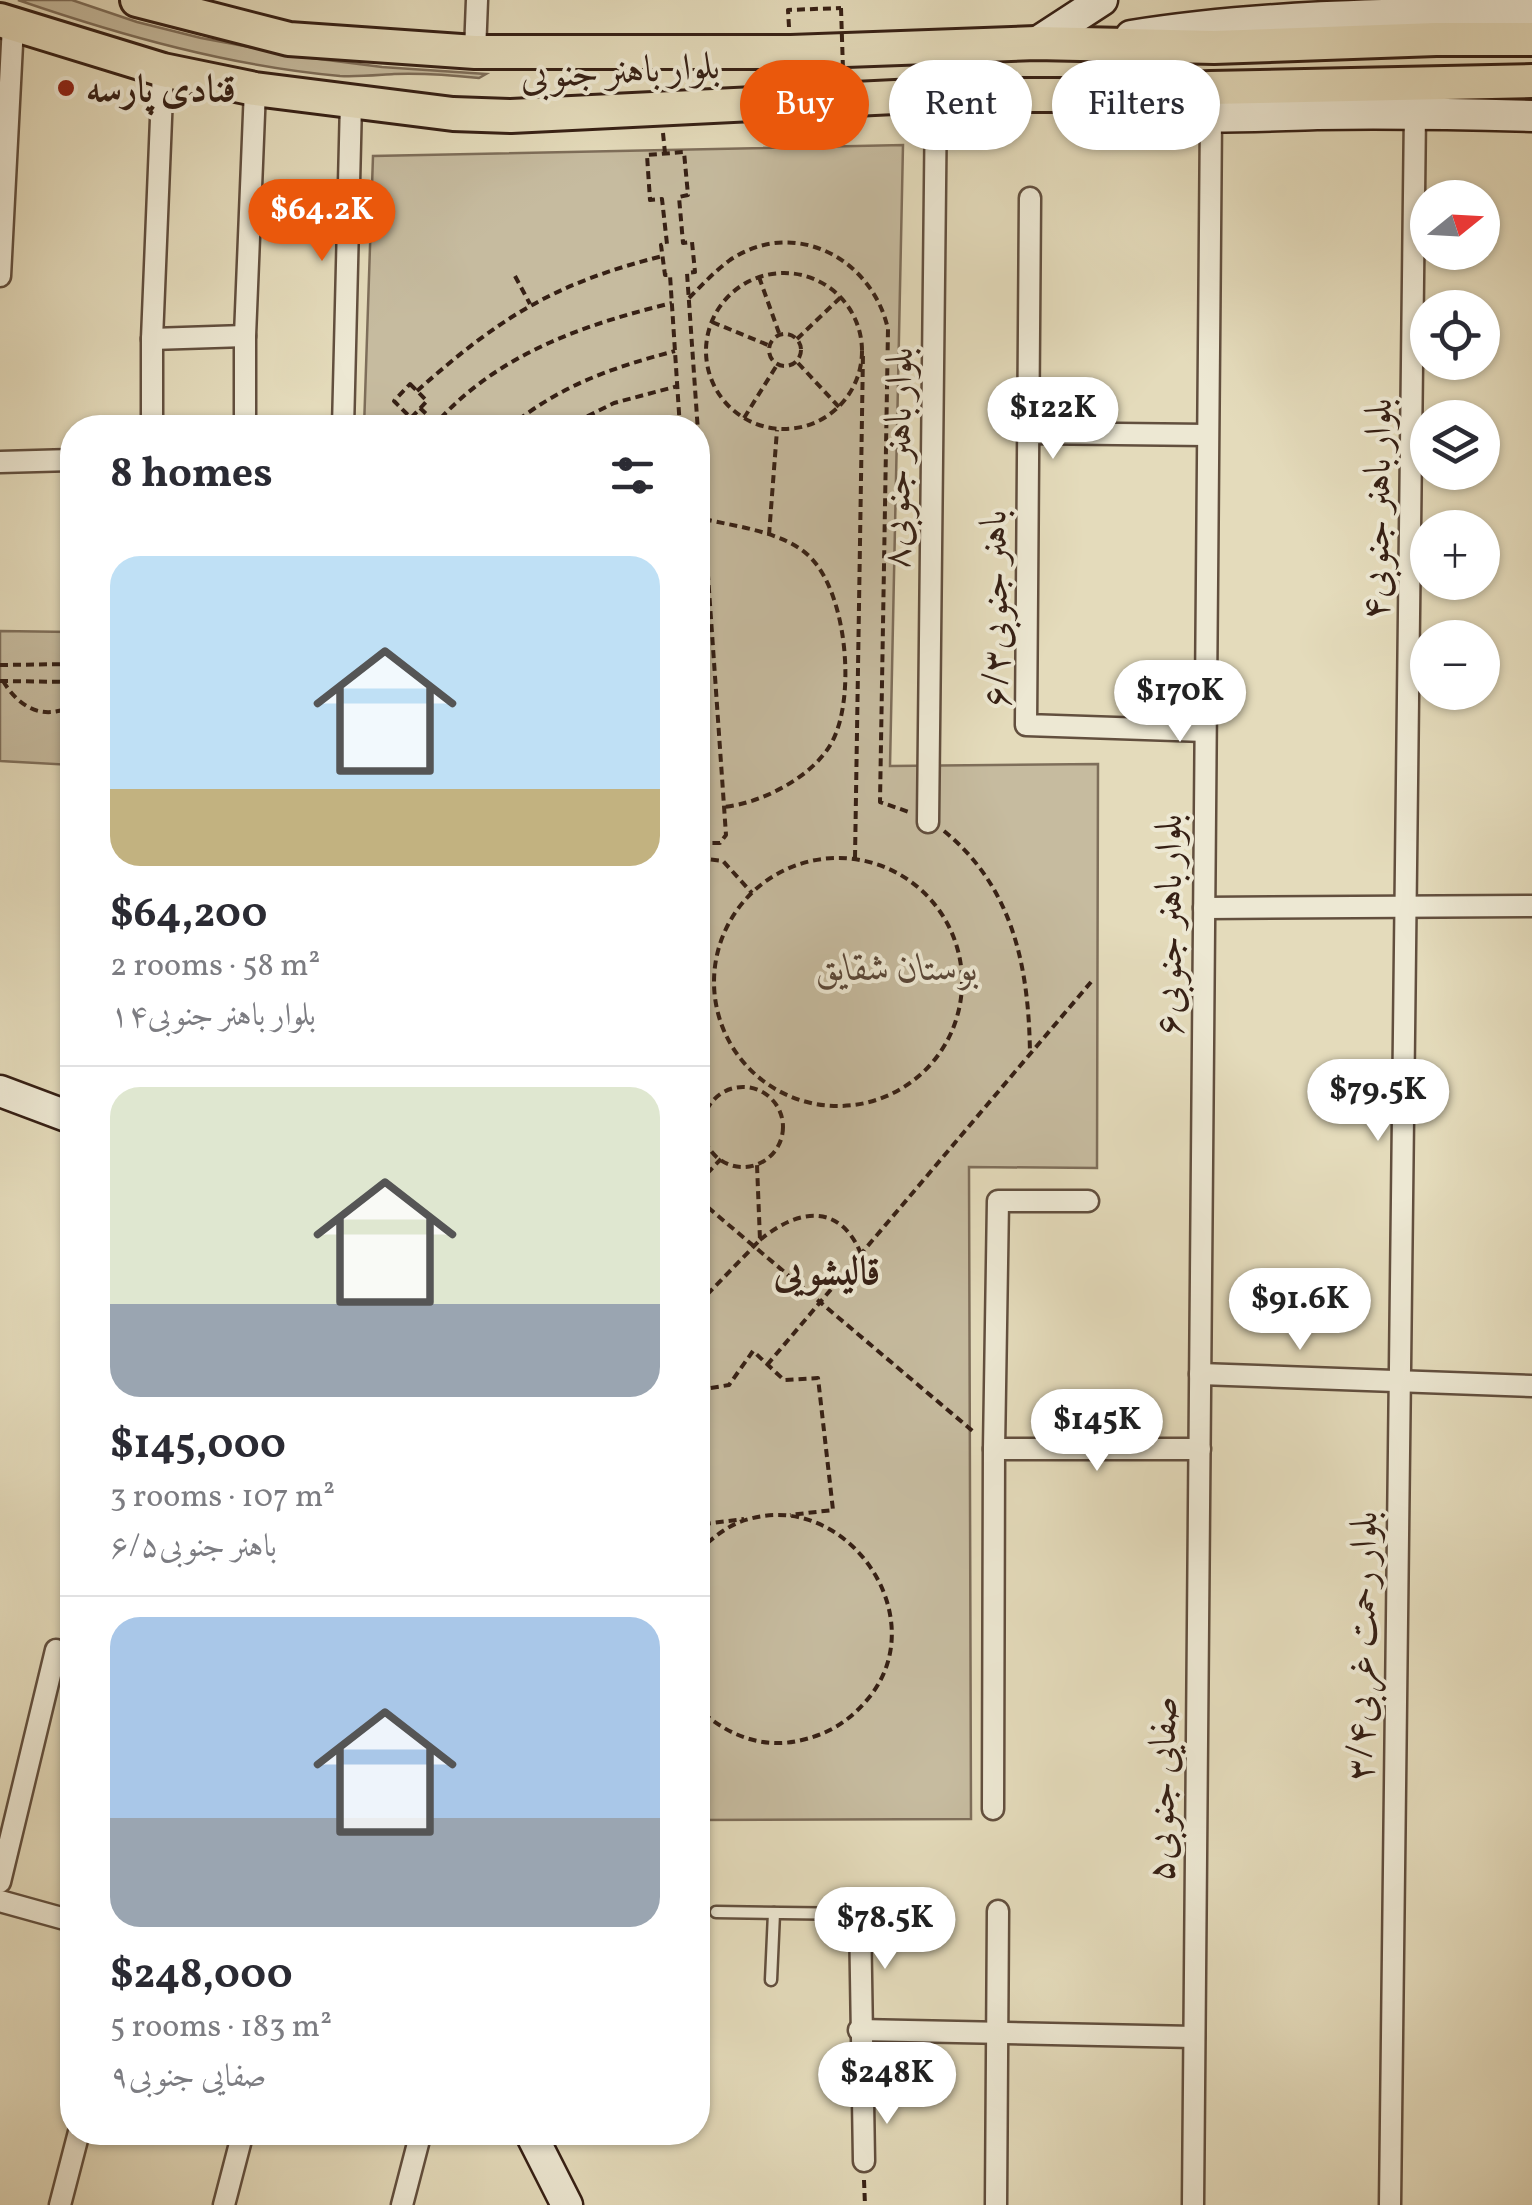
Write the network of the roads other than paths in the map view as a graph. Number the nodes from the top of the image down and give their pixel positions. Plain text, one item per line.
1 (137, 0) edge
2 (478, 0) edge
3 (1102, 0) edge
4 (1514, 8) edge
5 (1202, 12) edge
6 (9, 24) edge
7 (1532, 40) edge
8 (1036, 43) junction
9 (1090, 43) junction
10 (475, 52) junction
11 (163, 70) junction
12 (1532, 80) edge
13 (255, 89) junction
14 (1220, 89) edge
15 (889, 98) edge
16 (351, 102) junction
17 (1415, 112) junction
18 (1220, 116) edge
19 (1532, 116) edge
20 (935, 150) edge
21 (1212, 150) edge
22 (1030, 198) dead end
23 (0, 276) edge
24 (245, 336) junction
25 (152, 339) junction
26 (152, 415) edge
27 (245, 415) edge
28 (344, 415) edge
29 (1028, 432) junction
30 (1208, 435) junction
31 (60, 460) edge
32 (0, 462) edge
33 (1205, 731) junction
34 (928, 822) road end
35 (1532, 906) edge
36 (1407, 907) junction
37 (1204, 908) junction
38 (0, 1091) edge
39 (60, 1114) edge
40 (1088, 1202) dead end
41 (1200, 1374) junction
42 (1398, 1383) junction
43 (1532, 1386) edge
44 (994, 1449) junction
45 (1200, 1449) junction
46 (56, 1650) dead end
47 (994, 1808) dead end
48 (0, 1882) edge
49 (0, 1901) edge
50 (998, 1911) dead end
51 (716, 1912) dead end
52 (774, 1913) junction
53 (860, 1914) joint
54 (60, 1918) edge
55 (771, 1980) dead end
56 (860, 2030) junction
57 (998, 2031) junction
58 (1194, 2037) junction
59 (76, 2145) edge
60 (240, 2145) edge
61 (418, 2145) edge
62 (536, 2145) edge
63 (864, 2161) dead end
64 (60, 2205) edge
65 (224, 2205) edge
66 (402, 2205) edge
67 (566, 2205) edge
68 (996, 2205) edge
69 (1192, 2205) edge
70 (1390, 2205) edge

1 - 10 main road, بلوار باهنر جنوبی
2 - 10 street
3 - 8 main road
4 - 5 main road
5 - 9 main road
6 - 11 main road, بلوار باهنر جنوبی
6 - 23 street
7 - 9 main road, بلوار باهنر جنوبی
8 - 9 main road, بلوار باهنر جنوبی
8 - 10 main road, بلوار باهنر جنوبی
11 - 13 main road, بلوار باهنر جنوبی
11 - 25 street
12 - 14 main road, بلوار باهنر جنوبی
13 - 16 main road, بلوار باهنر جنوبی
13 - 24 street
15 - 16 main road, بلوار باهنر جنوبی
16 - 28 street
17 - 18 main road
17 - 19 main road
17 - 36 street, بلوار باهنر جنوبی۴
20 - 34 street, ۸بلوار باهنر جنوبی
21 - 30 street, بلوار باهنر جنوبی۶
22 - 29 street, ۶/۳باهنر جنوبی
24 - 25 street
24 - 27 street
25 - 26 street
29 - 30 street
29 - 33 street, ۶/۳باهنر جنوبی
30 - 33 street, بلوار باهنر جنوبی۶
31 - 32 street
33 - 37 street, بلوار باهنر جنوبی۶
35 - 36 street
36 - 37 street
36 - 42 street, بلوار باهنر جنوبی۴
37 - 41 street, بلوار باهنر جنوبی۶
38 - 39 main road
40 - 44 street
41 - 42 street
41 - 45 street, صفایی جنوبی۵
42 - 43 street
42 - 70 street, بلوار رحمت غربی۳/۴
44 - 45 street
44 - 47 street
45 - 58 street, صفایی جنوبی۵
46 - 48 street
49 - 54 street
50 - 57 street
51 - 52 lane
52 - 53 lane
52 - 55 lane
53 - 56 street
56 - 57 street
56 - 63 street
57 - 58 street
57 - 68 street
58 - 69 street, صفایی جنوبی۵
59 - 64 street
60 - 65 street
61 - 66 street
62 - 67 main road

